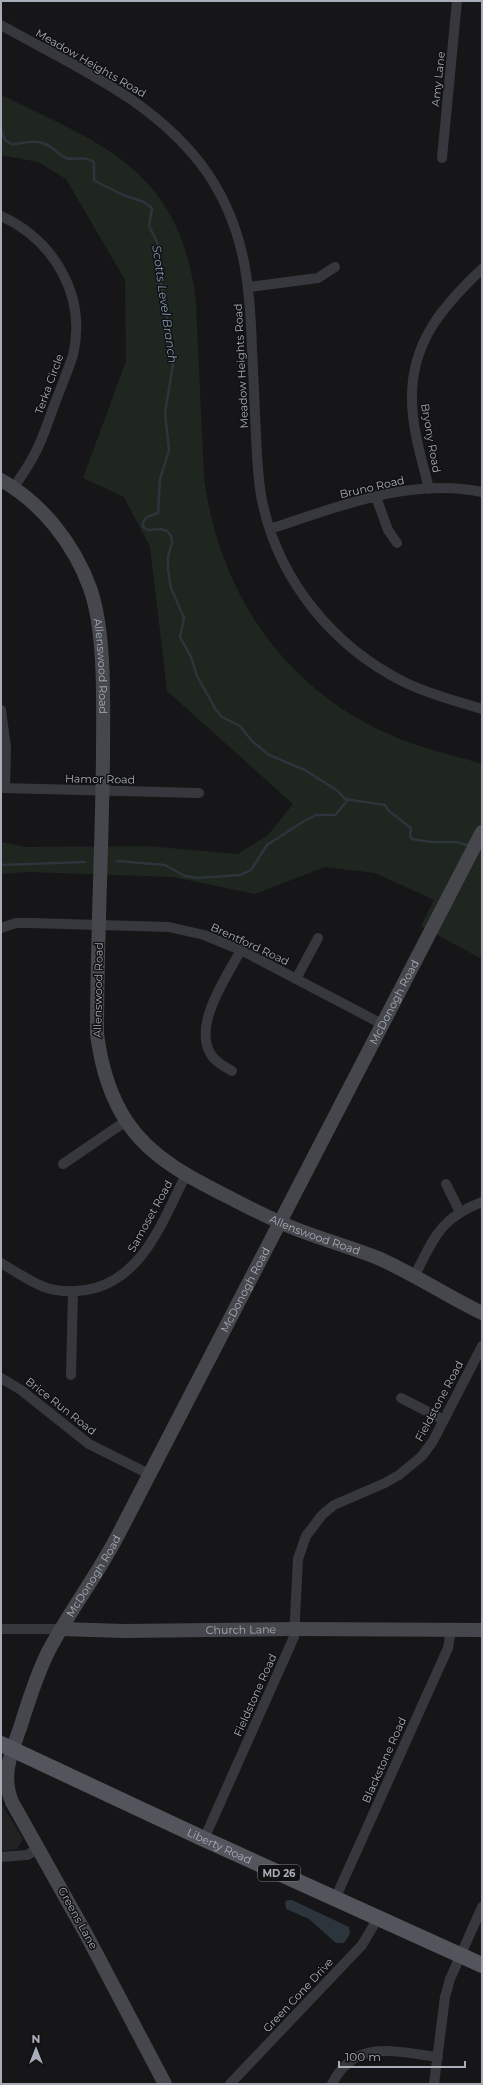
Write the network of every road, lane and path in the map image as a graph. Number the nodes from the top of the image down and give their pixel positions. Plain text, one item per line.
1 (457, 1) edge
2 (1, 26) edge
3 (442, 158) dead end
4 (1, 216) edge
5 (335, 267) dead end
6 (482, 269) edge
7 (249, 287) junction
8 (1, 480) edge
9 (14, 488) junction
10 (429, 489) junction
11 (482, 492) edge
12 (376, 496) junction
13 (270, 529) junction
14 (397, 543) dead end
15 (482, 709) edge
16 (1, 710) edge
17 (3, 788) edge
18 (102, 791) junction
19 (199, 793) dead end
20 (480, 836) edge
21 (99, 924) junction
22 (1, 928) edge
23 (318, 938) dead end
24 (241, 950) junction
25 (296, 979) junction
26 (382, 1024) junction
27 (232, 1071) dead end
28 (126, 1121) junction
29 (63, 1164) dead end
30 (186, 1175) junction
31 (446, 1184) dead end
32 (482, 1202) edge
33 (460, 1212) junction
34 (280, 1223) junction
35 (1, 1263) edge
36 (415, 1275) junction
37 (74, 1292) junction
38 (482, 1313) edge
39 (482, 1346) edge
40 (71, 1375) dead end
41 (1, 1378) edge
42 (401, 1398) dead end
43 (444, 1420) junction
44 (149, 1474) junction
45 (1, 1629) edge
46 (62, 1629) junction
47 (295, 1629) junction
48 (451, 1630) junction
49 (482, 1630) edge
50 (7, 1747) edge
51 (204, 1839) junction
52 (40, 1848) junction
53 (1, 1857) edge
54 (335, 1899) junction
55 (482, 1907) edge
56 (378, 1918) junction
57 (460, 1955) junction
58 (482, 1965) edge
59 (438, 2057) junction
60 (165, 2084) edge
61 (230, 2084) edge
62 (332, 2084) edge
63 (434, 2084) edge

1 - 3 street, Amy Lane
2 - 7 street, Meadow Heights Road
4 - 9 street, Terka Circle
5 - 7 street
6 - 10 street, Bryony Road
7 - 13 street, Meadow Heights Road
8 - 9 street, Allenswood Road
9 - 18 street, Allenswood Road
10 - 11 street, Bruno Road
10 - 12 street, Bruno Road
12 - 13 street, Bruno Road
12 - 14 street
13 - 15 street, Meadow Heights Road
16 - 17 street
17 - 18 street, Hamor Road
18 - 19 street, Hamor Road
18 - 21 street, Allenswood Road
20 - 26 street, McDonogh Road
21 - 22 street, Brentford Road
21 - 24 street, Brentford Road
21 - 28 street, Allenswood Road
23 - 25 street
24 - 25 street, Brentford Road
24 - 27 street
25 - 26 street, Brentford Road
26 - 34 street, McDonogh Road
28 - 29 street
28 - 30 street, Allenswood Road
30 - 34 street, Allenswood Road
30 - 37 street, Samoset Road
31 - 33 street
32 - 33 street
33 - 36 street
34 - 36 street, Allenswood Road
34 - 44 street, McDonogh Road
35 - 37 street, Samoset Road
36 - 38 street, Allenswood Road
37 - 40 street
39 - 43 street, Fieldstone Road
41 - 44 street, Brice Run Road
42 - 43 street
43 - 47 street, Fieldstone Road
44 - 46 street, McDonogh Road
45 - 46 street, Church Lane
46 - 47 street, Church Lane
46 - 50 street, McDonogh Road
47 - 48 street, Church Lane
47 - 51 street, Fieldstone Road
48 - 49 street, Church Lane
48 - 54 street, Blackstone Road
50 - 51 main road, Liberty Road / MD 26
50 - 52 street, Greens Lane
51 - 54 main road, Liberty Road / MD 26
52 - 53 street
52 - 60 street, Greens Lane
54 - 56 main road, Liberty Road / MD 26
55 - 57 street
56 - 57 main road, Liberty Road / MD 26
56 - 61 street, Green Cone Drive
57 - 58 main road, Liberty Road / MD 26
57 - 59 street
59 - 62 street
59 - 63 street

